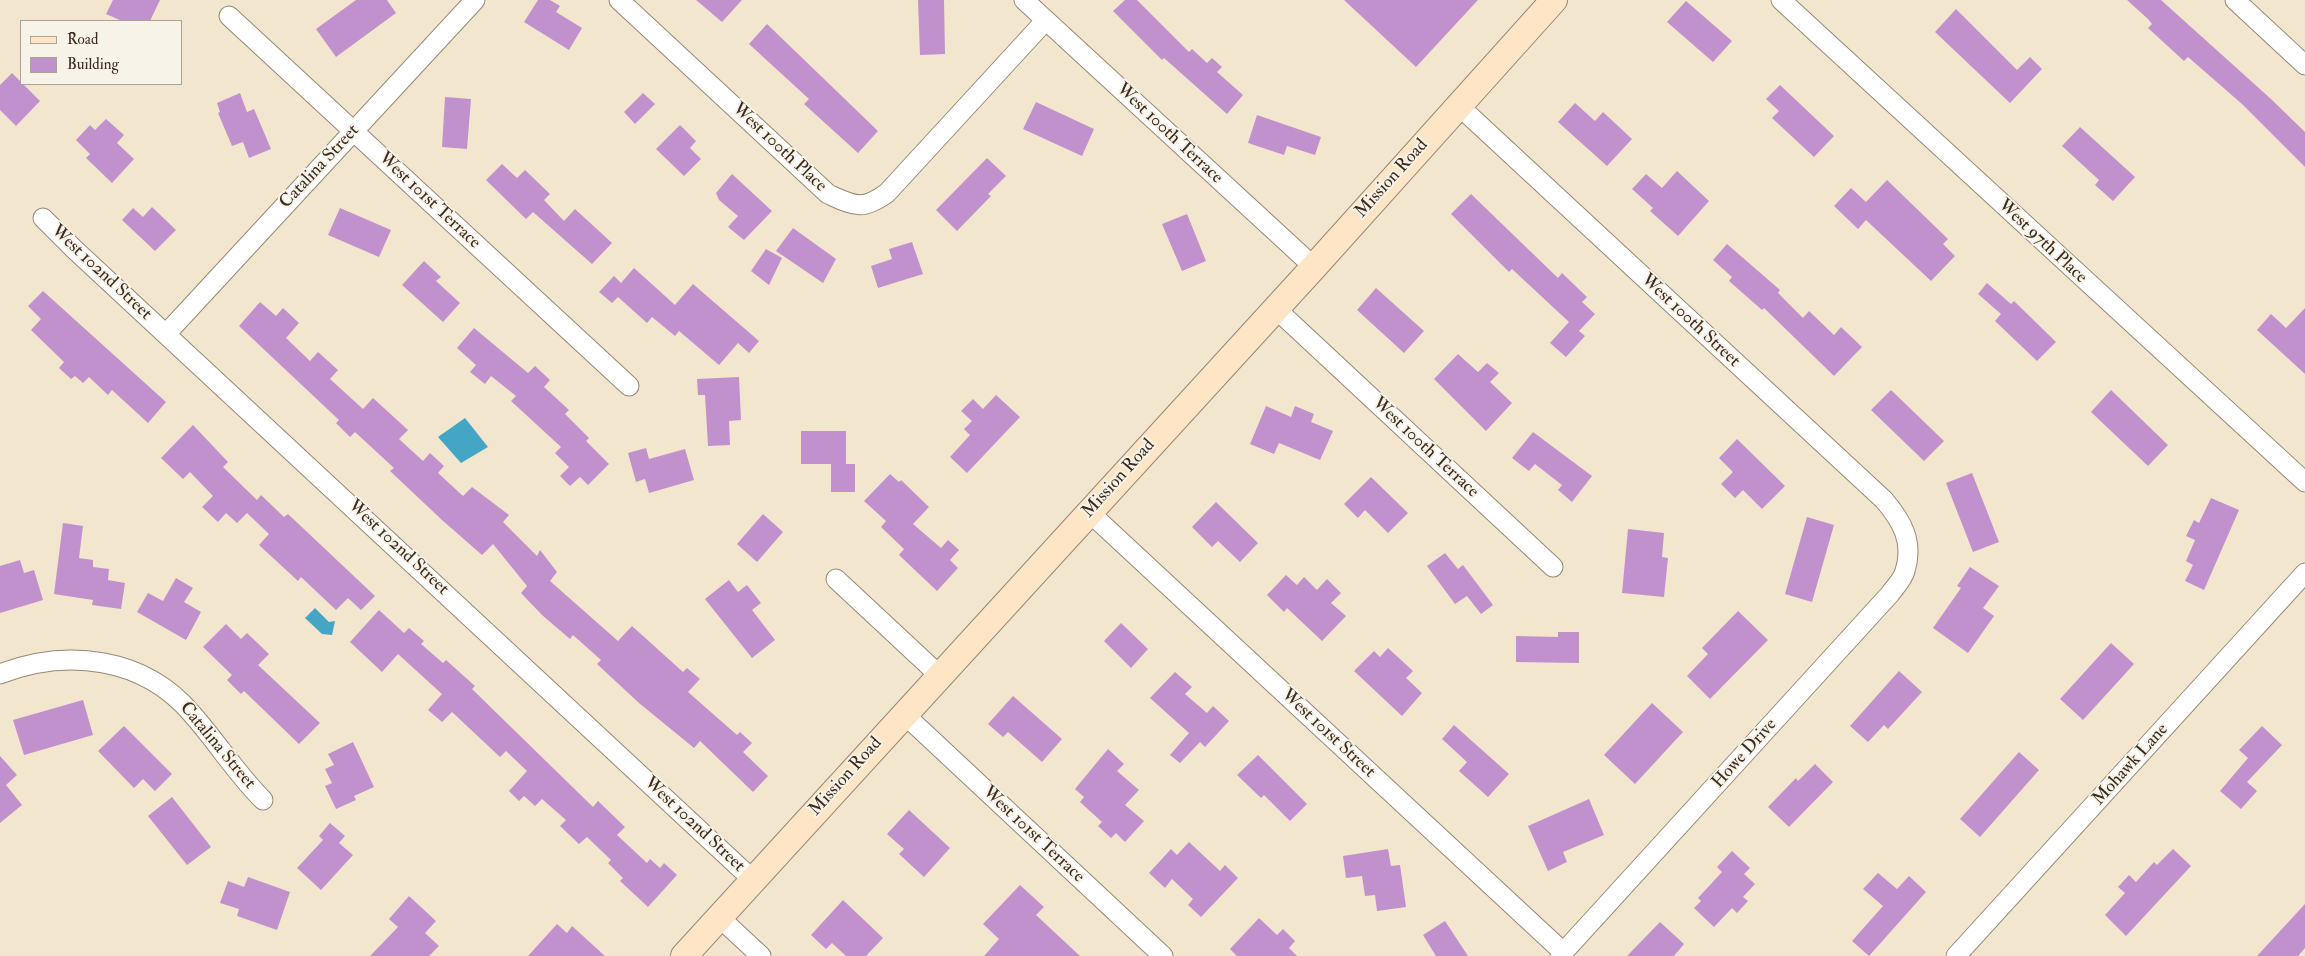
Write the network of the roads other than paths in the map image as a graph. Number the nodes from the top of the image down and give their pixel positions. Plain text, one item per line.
1 (475, 0) edge
2 (619, 0) edge
3 (1024, 0) edge
4 (1554, 0) edge
5 (1781, 0) edge
6 (2235, 0) edge
7 (229, 16) dead end
8 (1046, 20) junction
9 (2305, 65) edge
10 (1458, 105) junction
11 (354, 131) junction
12 (43, 218) dead end
13 (1314, 267) junction
14 (1276, 308) junction
15 (166, 334) junction
16 (629, 386) dead end
17 (2305, 482) edge
18 (1089, 512) junction
19 (1908, 545) joint
20 (1553, 567) dead end
21 (2305, 573) edge
22 (836, 580) dead end
23 (0, 674) edge
24 (940, 675) junction
25 (904, 714) junction
26 (263, 800) dead end
27 (753, 880) junction
28 (719, 917) junction
29 (1562, 954) edge
30 (684, 956) edge
31 (760, 956) edge
32 (1163, 956) edge
33 (1956, 956) edge

1 - 11 street, Catalina Street
2 - 8 street, West 100th Place
3 - 8 street, West 100th Terrace
4 - 10 main road, Mission Road
5 - 17 street, West 97th Place
6 - 9 street
7 - 11 street, West 101st Terrace
8 - 13 street, West 100th Terrace
10 - 13 main road, Mission Road
10 - 19 street, West 100th Street
11 - 15 street, Catalina Street
11 - 16 street, West 101st Terrace
12 - 15 street, West 102nd Street
13 - 14 main road, Mission Road
14 - 18 main road, Mission Road
14 - 20 street, West 100th Terrace
15 - 27 street, West 102nd Street
18 - 24 main road, Mission Road
18 - 29 street, West 101st Street
19 - 29 street, Howe Drive
21 - 33 street, Mohawk Lane
22 - 24 street
23 - 26 street, Catalina Street
24 - 25 main road, Mission Road
25 - 27 main road, Mission Road
25 - 32 street, West 101st Terrace
27 - 28 main road, Mission Road
28 - 30 main road, Mission Road
28 - 31 street

